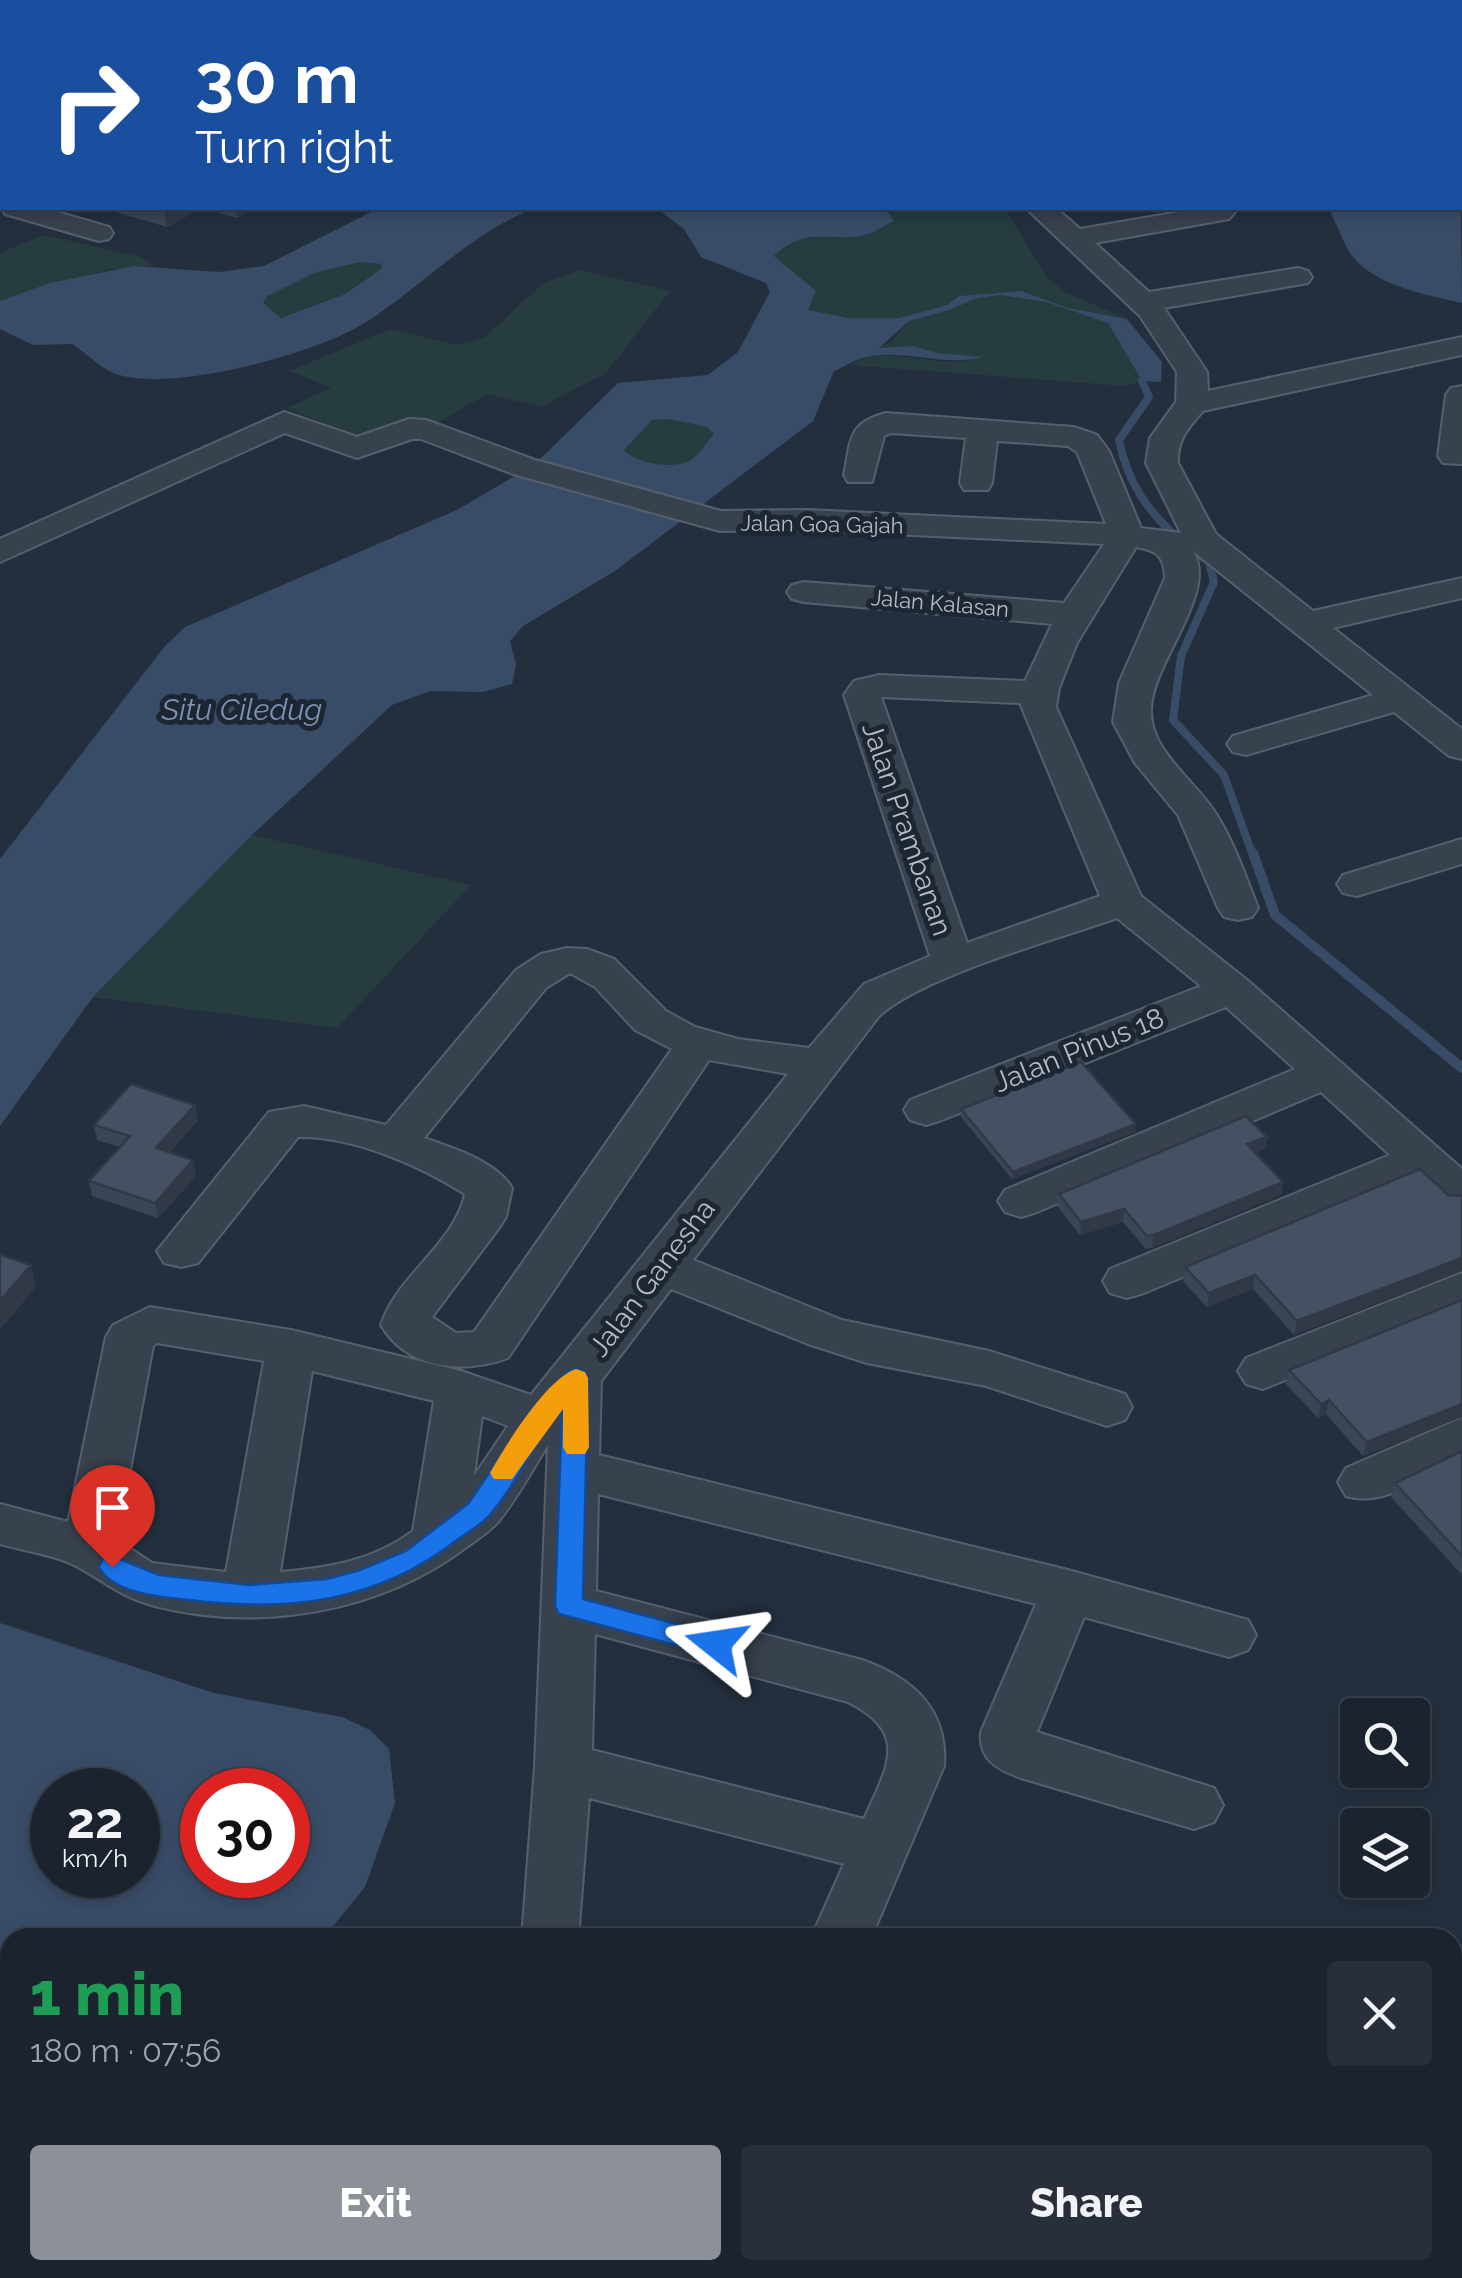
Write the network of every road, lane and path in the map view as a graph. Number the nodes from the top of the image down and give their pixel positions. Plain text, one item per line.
1 (22, 210) edge
2 (1042, 210) edge
3 (1222, 210) edge
4 (99, 233) dead end
5 (1072, 239) junction
6 (1298, 276) dead end
7 (1144, 302) junction
8 (1462, 346) edge
9 (1462, 395) edge
10 (1192, 404) junction
11 (983, 430) junction
12 (1454, 456) dead end
13 (860, 476) dead end
14 (976, 483) dead end
15 (1127, 536) junction
16 (1184, 542) junction
17 (0, 552) edge
18 (1459, 588) dead end
19 (804, 592) dead end
20 (1076, 615) junction
21 (1307, 623) junction
22 (1038, 692) junction
23 (1402, 698) junction
24 (1246, 744) dead end
25 (1462, 748) edge
26 (1462, 851) edge
27 (1357, 884) dead end
28 (1123, 902) junction
29 (1238, 908) dead end
30 (953, 962) junction
31 (1232, 989) junction
32 (698, 1043) junction
33 (818, 1063) junction
34 (1326, 1072) junction
35 (926, 1110) dead end
36 (396, 1142) junction
37 (1423, 1159) junction
38 (1462, 1194) edge
39 (1021, 1200) dead end
40 (181, 1251) dead end
41 (660, 1266) junction
42 (1128, 1281) dead end
43 (1462, 1290) edge
44 (292, 1348) junction
45 (1263, 1372) dead end
46 (576, 1378) junction
47 (462, 1389) junction
48 (1107, 1408) dead end
49 (540, 1418) junction
50 (1462, 1436) edge
51 (576, 1469) junction
52 (1364, 1482) dead end
53 (0, 1524) edge
54 (438, 1540) junction
55 (88, 1548) junction
56 (1068, 1591) junction
57 (249, 1596) junction
58 (569, 1606) junction
59 (1229, 1635) dead end
60 (563, 1767) junction
61 (1194, 1805) dead end
62 (881, 1848) junction
63 (549, 1928) edge
64 (845, 1928) edge

1 - 4 street
2 - 5 street
3 - 5 street
5 - 7 street
6 - 7 street
7 - 10 street
8 - 10 street
9 - 12 street
10 - 16 street
11 - 13 street
11 - 14 street
11 - 15 street
15 - 16 street, Jalan Goa Gajah
15 - 17 street, Jalan Goa Gajah
15 - 20 street
16 - 21 street
16 - 29 street
18 - 21 street
19 - 20 street, Jalan Kalasan
20 - 22 street
21 - 23 street
22 - 28 street
22 - 30 street, Jalan Prambanan
23 - 24 street
23 - 25 street
26 - 27 street
28 - 30 street, Jalan Ganesha
28 - 31 street
30 - 33 street, Jalan Ganesha
31 - 34 street
31 - 35 street, Jalan Pinus 18
32 - 33 street
32 - 36 street
32 - 36 street
33 - 41 street, Jalan Ganesha
34 - 37 street
34 - 39 street
36 - 40 street
37 - 38 street
37 - 42 street
41 - 46 street, Jalan Ganesha
41 - 48 street
43 - 45 street
44 - 47 street
44 - 55 street
44 - 57 street
46 - 49 street, Jalan Ganesha
46 - 51 street
47 - 49 street
47 - 54 street
49 - 54 street, Jalan Ganesha
50 - 52 street
51 - 56 street
51 - 58 street
53 - 55 street, Jalan Ganesha
54 - 57 street, Jalan Ganesha
55 - 57 street, Jalan Ganesha
56 - 59 street
56 - 61 street
58 - 60 street
58 - 62 street
60 - 62 street
60 - 63 street
62 - 64 street

